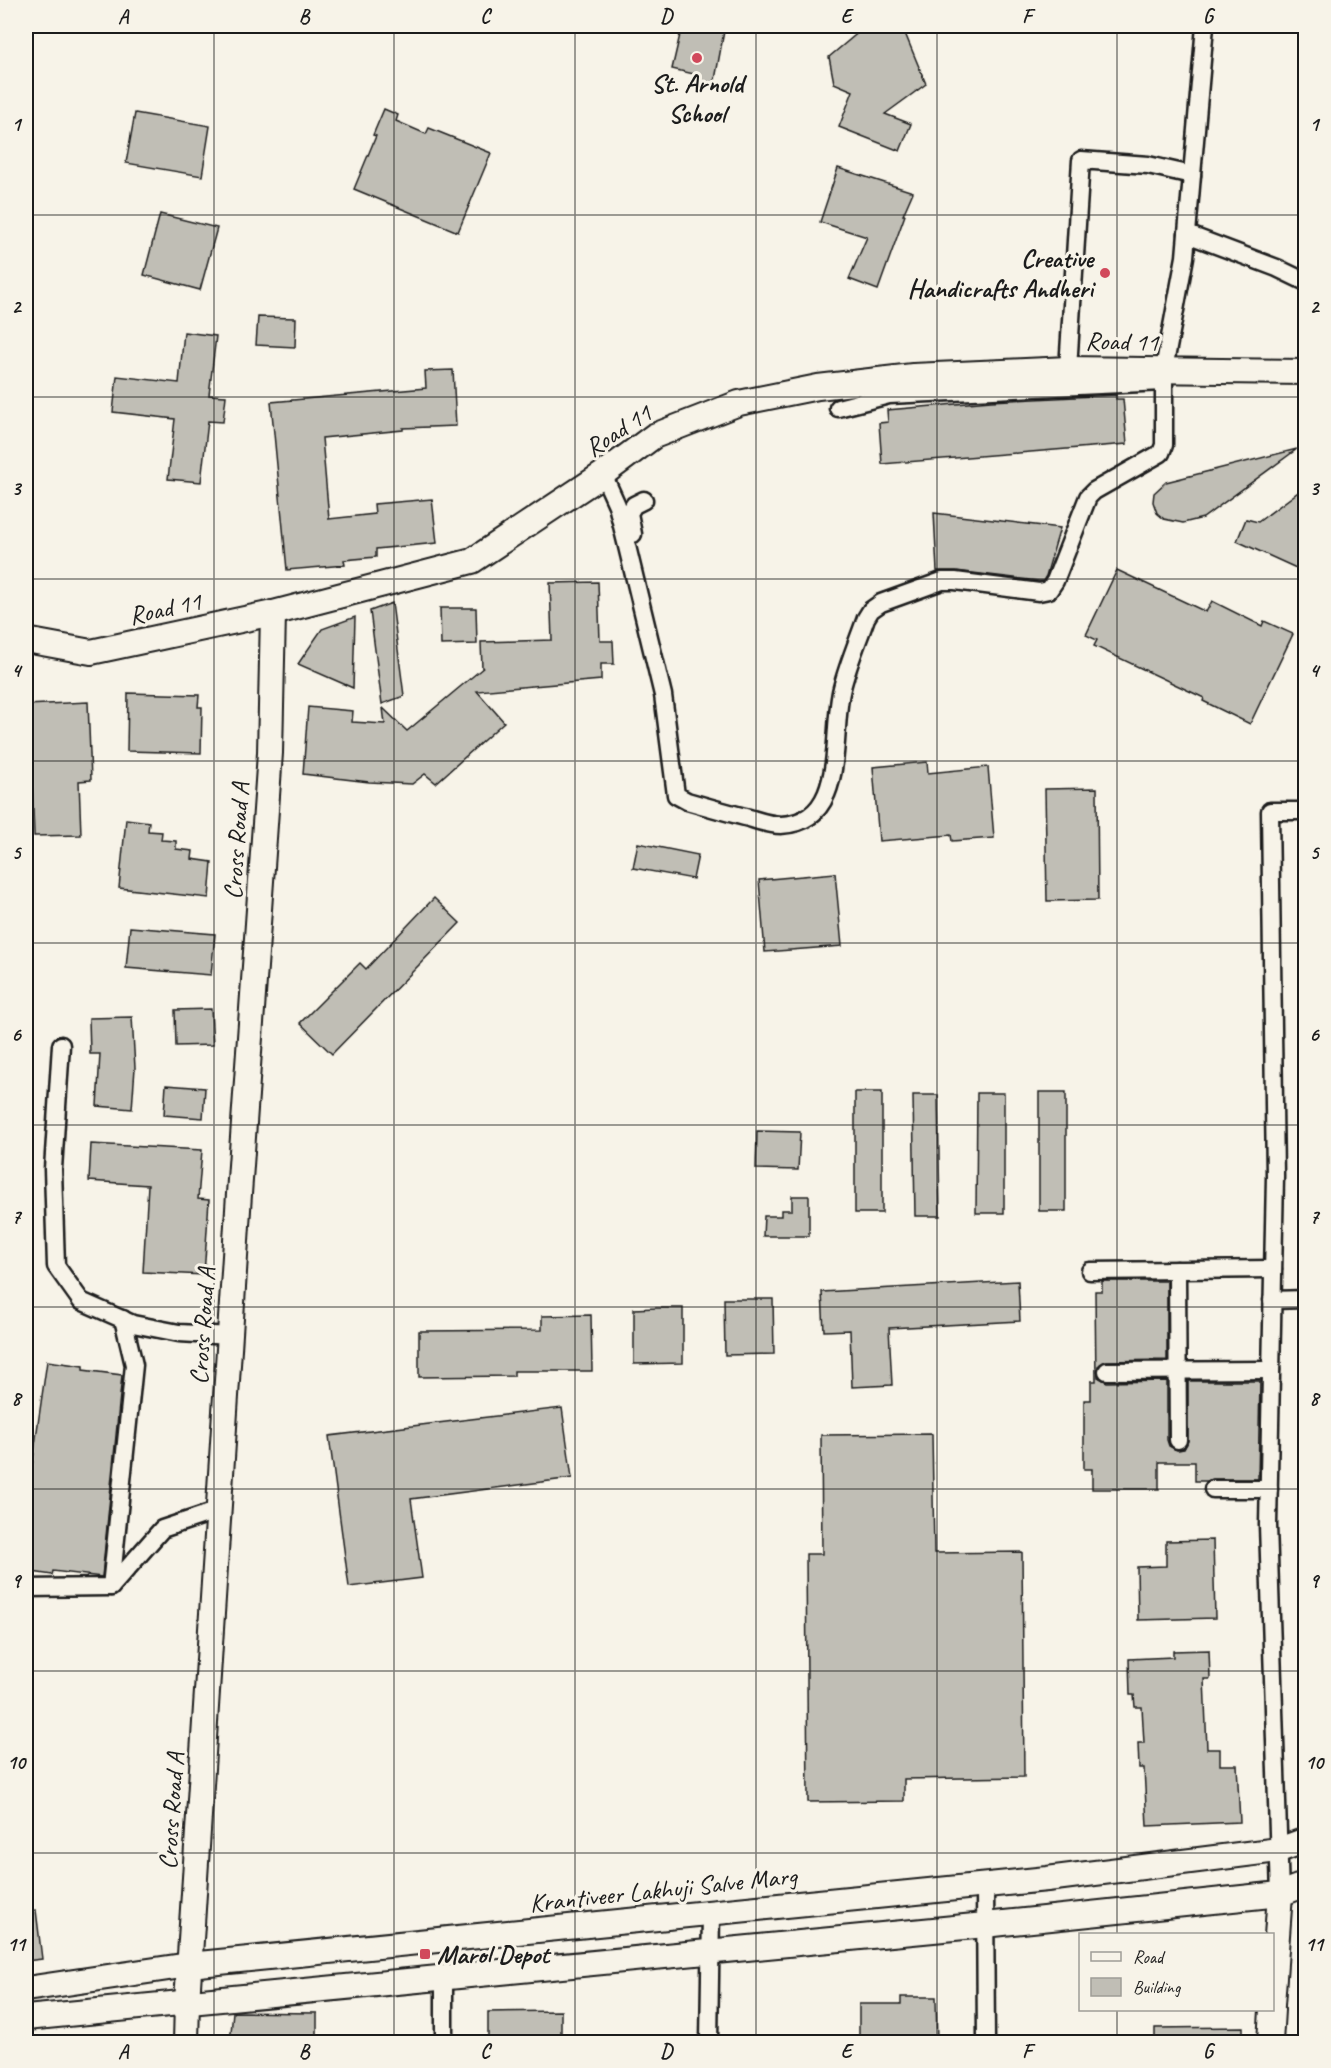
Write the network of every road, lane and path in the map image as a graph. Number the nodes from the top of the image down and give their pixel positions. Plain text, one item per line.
1 (1205, 26) edge
2 (1192, 175) junction
3 (1187, 234) junction
4 (1305, 282) edge
5 (1068, 369) junction
6 (1305, 372) edge
7 (1164, 376) junction
8 (838, 408) dead end
9 (603, 474) junction
10 (644, 500) dead end
11 (273, 614) junction
12 (26, 640) edge
13 (663, 698) junction
14 (1305, 811) edge
15 (61, 1045) dead end
16 (1273, 1269) junction
17 (1177, 1270) junction
18 (1090, 1271) dead end
19 (1305, 1299) edge
20 (1272, 1300) junction
21 (123, 1319) junction
22 (230, 1336) junction
23 (1178, 1370) junction
24 (1271, 1370) junction
25 (1107, 1371) dead end
26 (1178, 1440) dead end
27 (1213, 1489) dead end
28 (1269, 1489) junction
29 (219, 1510) junction
30 (111, 1587) junction
31 (26, 1588) edge
32 (1305, 1840) edge
33 (1279, 1850) junction
34 (1305, 1884) edge
35 (985, 1885) junction
36 (1280, 1894) junction
37 (711, 1913) junction
38 (985, 1925) junction
39 (711, 1951) junction
40 (189, 1965) junction
41 (1274, 1977) edge
42 (444, 1979) junction
43 (26, 1989) edge
44 (187, 2002) junction
45 (1272, 2011) edge
46 (26, 2018) edge
47 (186, 2043) edge
48 (444, 2043) edge
49 (709, 2043) edge
50 (986, 2043) edge
51 (1270, 2043) edge

1 - 2 street
2 - 3 street
2 - 5 street
3 - 4 street
3 - 7 street
5 - 7 street, Road 11
5 - 9 street, Road 11
6 - 7 street, Road 11
7 - 8 street
7 - 13 street
9 - 11 street, Road 11
9 - 13 street
10 - 13 street
11 - 12 street, Road 11
11 - 22 street, Cross Road A
14 - 16 street
15 - 21 street
16 - 17 street
16 - 20 street
17 - 18 street
17 - 23 street
19 - 20 street
20 - 24 street
21 - 22 street
21 - 30 street
22 - 29 street, Cross Road A
23 - 24 street
23 - 25 street
23 - 26 street
24 - 28 street
27 - 28 street
28 - 33 street
29 - 30 street
29 - 40 street, Cross Road A
30 - 31 street
32 - 33 street, Krantiveer Lakhuji Salve Marg
33 - 35 street, Krantiveer Lakhuji Salve Marg
33 - 36 street
34 - 36 street
35 - 37 street, Krantiveer Lakhuji Salve Marg
35 - 38 street
36 - 38 street
36 - 41 street
37 - 39 street
37 - 40 street, Krantiveer Lakhuji Salve Marg
38 - 39 street
38 - 50 street
39 - 42 street
39 - 49 street
40 - 43 street, Krantiveer Lakhuji Salve Marg
40 - 44 street, Cross Road A
42 - 44 street
42 - 48 street
44 - 46 street
44 - 47 street, Cross Road A
45 - 51 street

